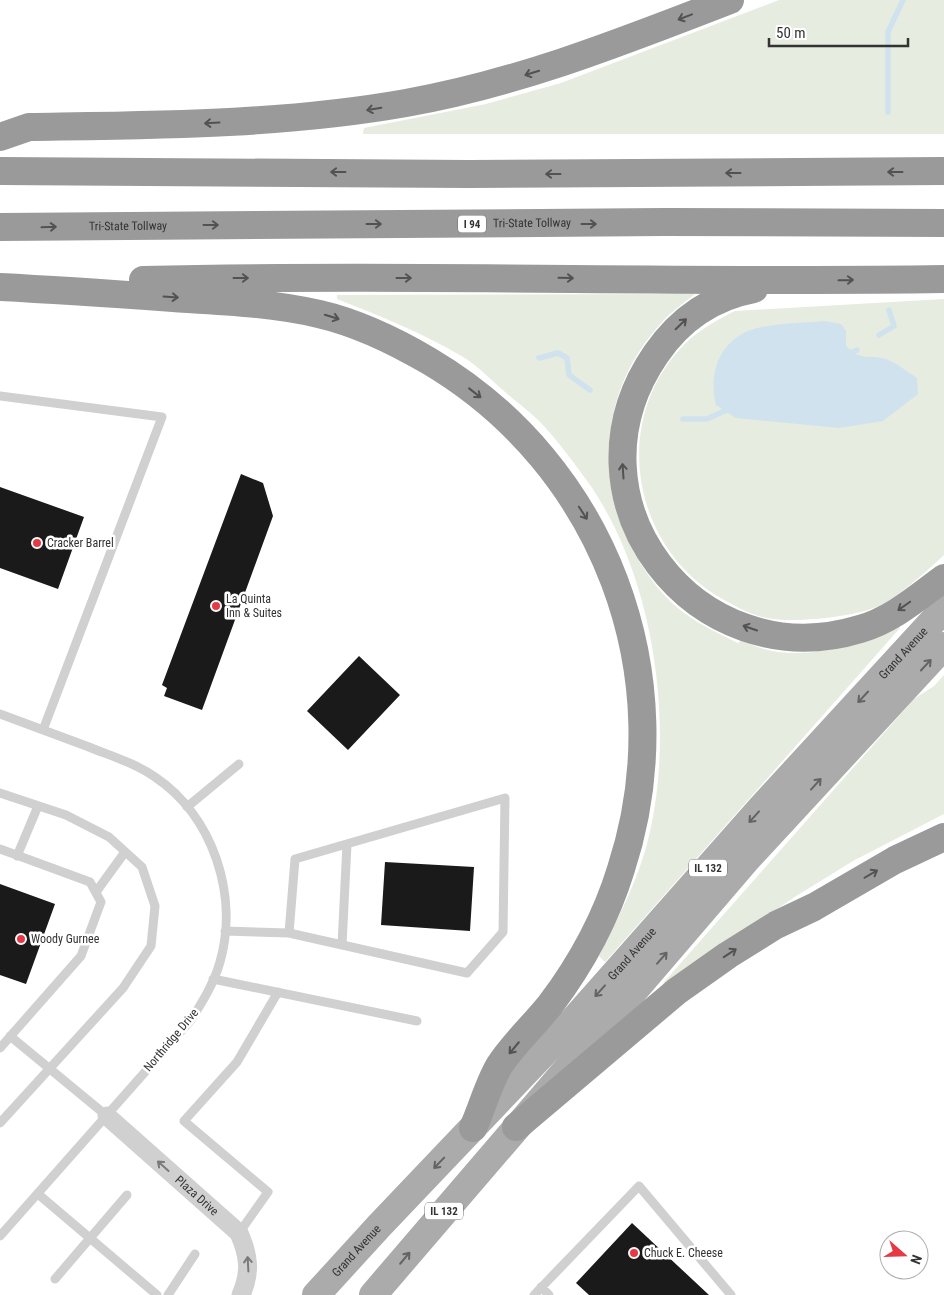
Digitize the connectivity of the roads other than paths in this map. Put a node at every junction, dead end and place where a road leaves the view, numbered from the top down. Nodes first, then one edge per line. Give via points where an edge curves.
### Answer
1 (730, 0) edge
2 (0, 137) edge
3 (0, 171) edge
4 (944, 171) edge
5 (944, 223) edge
6 (0, 227) edge
7 (944, 279) edge
8 (798, 281) junction
9 (0, 283) edge
10 (0, 287) edge
11 (0, 396) edge
12 (944, 578) edge
13 (944, 610) edge
14 (944, 646) edge
15 (0, 714) edge
16 (43, 730) junction
17 (239, 764) dead end
18 (0, 793) edge
19 (38, 806) junction
20 (186, 807) junction
21 (944, 838) edge
22 (347, 844) junction
23 (0, 849) edge
24 (125, 852) junction
25 (17, 856) junction
26 (96, 892) junction
27 (225, 931) junction
28 (289, 933) junction
29 (342, 945) junction
30 (213, 979) junction
31 (278, 992) junction
32 (417, 1021) dead end
33 (10, 1036) junction
34 (0, 1048) edge
35 (49, 1068) junction
36 (107, 1116) junction
37 (0, 1123) edge
38 (516, 1127) junction
39 (473, 1128) junction
40 (38, 1194) junction
41 (127, 1195) dead end
42 (239, 1234) junction
43 (0, 1236) edge
44 (90, 1238) junction
45 (195, 1254) dead end
46 (55, 1279) dead end
47 (540, 1287) junction
48 (157, 1295) edge
49 (168, 1295) edge
50 (241, 1295) edge
51 (316, 1295) edge
52 (373, 1295) edge
53 (534, 1295) edge
54 (549, 1295) edge
55 (731, 1295) edge

1 -> 2 highway via 547,68 408,103 291,119 29,127
4 -> 3 highway via 470,174
6 -> 5 highway, Tri-State Tollway / I 94
8 -> 7 highway
9 -> 8 highway via 241,278
12 -> 8 highway via 892,615 861,629 823,637 774,635 733,622 693,599 664,572 639,534 628,504 622,454 633,401 651,361 675,330 701,309 737,292
10 -> 39 highway via 268,306 319,314 362,328 443,370 498,412 542,457 591,525 624,605 642,695 644,738 632,829 622,868 604,915 579,962 551,1004 499,1066
11 - 16 lane via 162,417
13 -> 39 main road, Grand Avenue / IL 132
38 -> 14 main road, Grand Avenue / IL 132 via 748,858
15 - 16 lane, Northridge Drive
16 - 20 lane, Northridge Drive via 133,764 156,777
17 - 20 lane
18 - 19 lane
19 - 24 lane via 109,837
19 - 25 lane
20 - 27 lane, Northridge Drive via 196,817 213,846 223,878
38 -> 21 highway via 677,991 728,954 776,924 814,907 895,860
22 - 28 lane via 295,859
22 - 29 lane
22 - 29 lane via 504,798 502,932 467,973
23 - 25 lane
24 - 26 lane
24 - 35 lane via 142,867 155,906 151,946 123,988
25 - 26 lane via 90,882
26 - 33 lane via 101,902 81,956
27 - 28 lane
27 - 30 lane, Northridge Drive via 220,962
28 - 29 lane
30 - 31 lane
30 - 36 lane, Northridge Drive via 191,1020
31 - 32 lane
31 - 42 lane via 237,1062 184,1121 268,1192
33 - 34 lane
33 - 35 lane
35 - 36 lane
35 - 37 lane
36 - 40 lane, Northridge Drive
42 -> 36 street, Plaza Drive
52 -> 38 main road, Grand Avenue / IL 132
39 -> 51 main road, Grand Avenue / IL 132
40 - 43 lane, Northridge Drive
40 - 44 lane
41 - 44 lane
50 -> 42 street, Plaza Drive via 249,1268 246,1248
44 - 46 lane
44 - 48 lane
45 - 49 lane
47 - 53 lane
47 - 54 lane
47 - 55 lane via 639,1186

